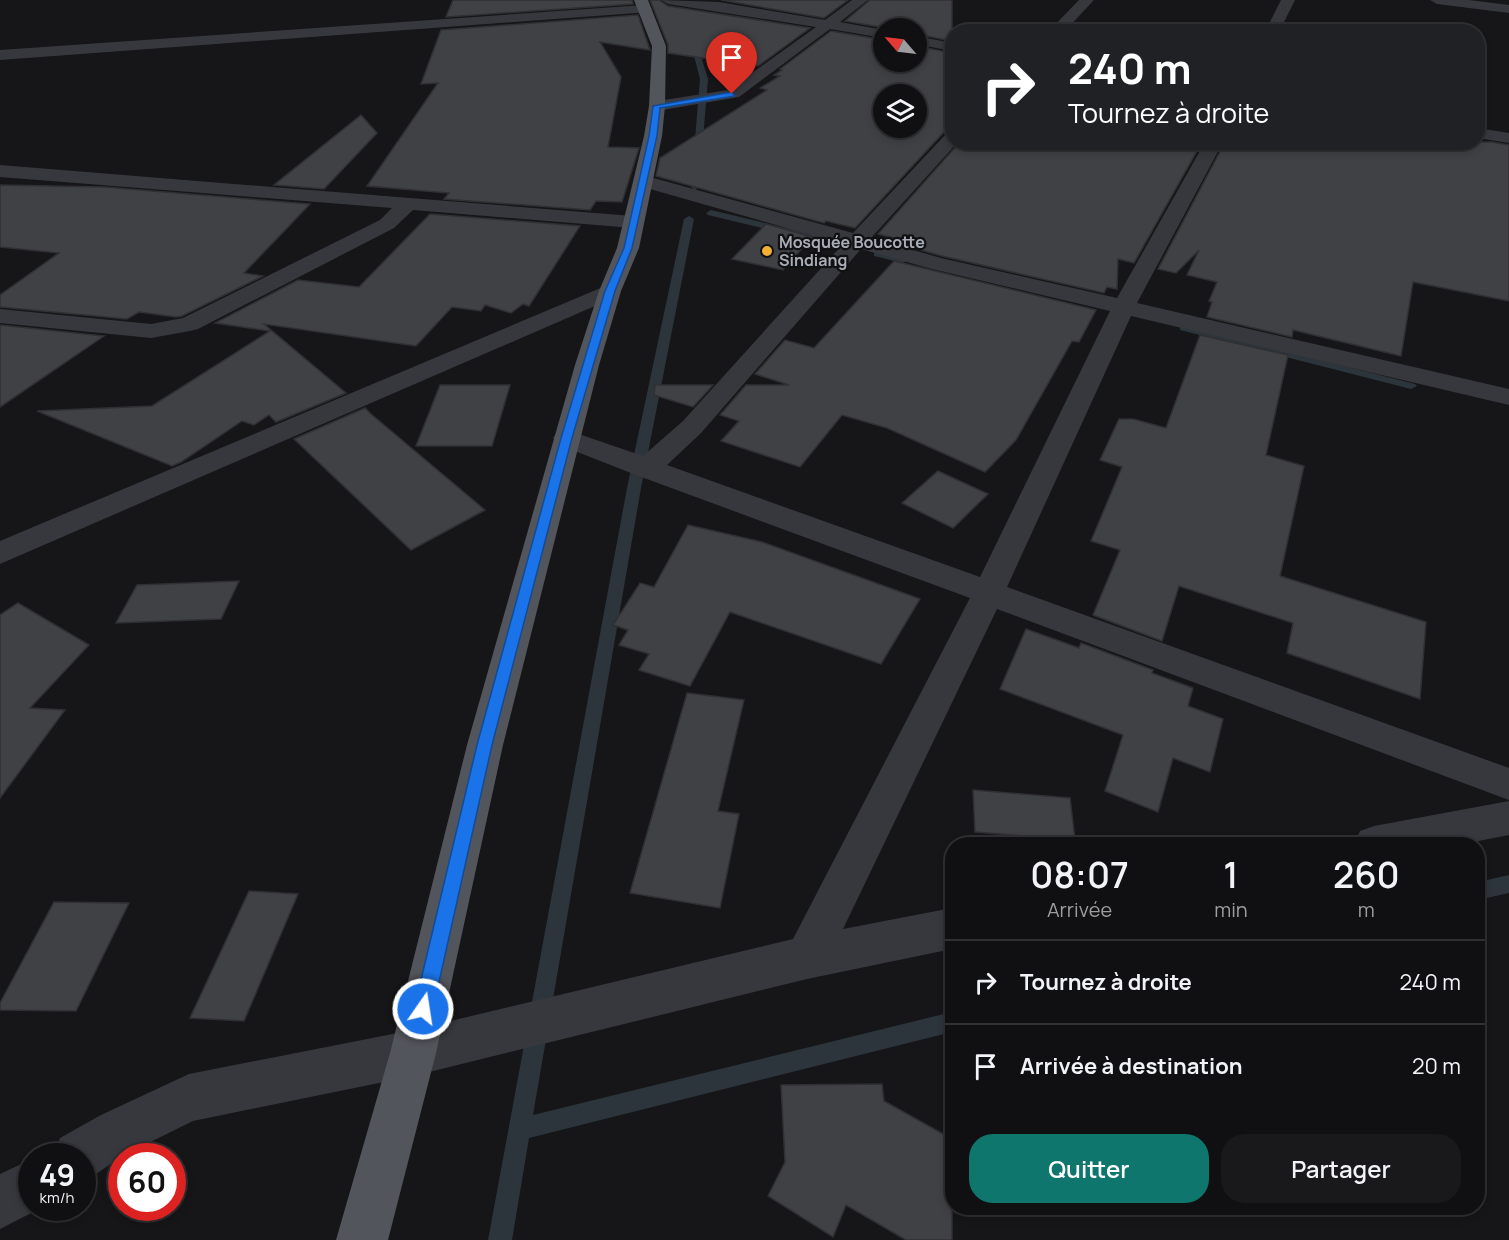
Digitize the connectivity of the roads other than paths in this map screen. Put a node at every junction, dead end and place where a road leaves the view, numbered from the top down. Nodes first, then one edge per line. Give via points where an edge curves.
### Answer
1 (861, 0) edge
2 (1087, 0) edge
3 (1288, 0) edge
4 (1437, 0) edge
5 (651, 3) edge
6 (1509, 9) edge
7 (827, 24) junction
8 (1063, 24) edge
9 (1276, 24) edge
10 (873, 32) edge
11 (927, 42) edge
12 (945, 46) edge
13 (0, 55) edge
14 (657, 106) junction
15 (1485, 134) edge
16 (1509, 138) edge
17 (945, 146) edge
18 (1210, 150) edge
19 (0, 171) edge
20 (643, 181) junction
21 (406, 205) junction
22 (633, 222) junction
23 (856, 242) junction
24 (610, 291) junction
25 (1124, 306) junction
26 (0, 316) edge
27 (1509, 397) edge
28 (567, 438) junction
29 (646, 469) junction
30 (0, 553) edge
31 (989, 592) junction
32 (1509, 784) edge
33 (1509, 818) edge
34 (1410, 837) edge
35 (945, 929) edge
36 (807, 957) junction
37 (413, 1053) junction
38 (96, 1145) edge
39 (18, 1192) edge
40 (0, 1203) edge
41 (362, 1240) edge

1 - 7 street
2 - 8 street
3 - 9 street
4 - 6 street
5 - 7 street via 719,6
5 - 13 street
5 - 14 main road via 659,46
7 - 10 street
7 - 14 street via 732,94
11 - 12 street
14 - 20 main road
15 - 16 street
17 - 23 street
18 - 25 street
19 - 21 street
20 - 22 main road
20 - 23 street
21 - 22 street
21 - 26 street via 387,225 190,324 151,332
22 - 24 main road via 628,248
23 - 25 street
23 - 29 street via 692,427
24 - 28 main road
24 - 30 street
25 - 27 street
25 - 31 street
28 - 29 street
28 - 37 main road via 485,745
29 - 31 street
31 - 32 street
31 - 36 street
33 - 34 street
35 - 36 street
36 - 37 street
37 - 38 street via 189,1098
37 - 41 main road
39 - 40 street

